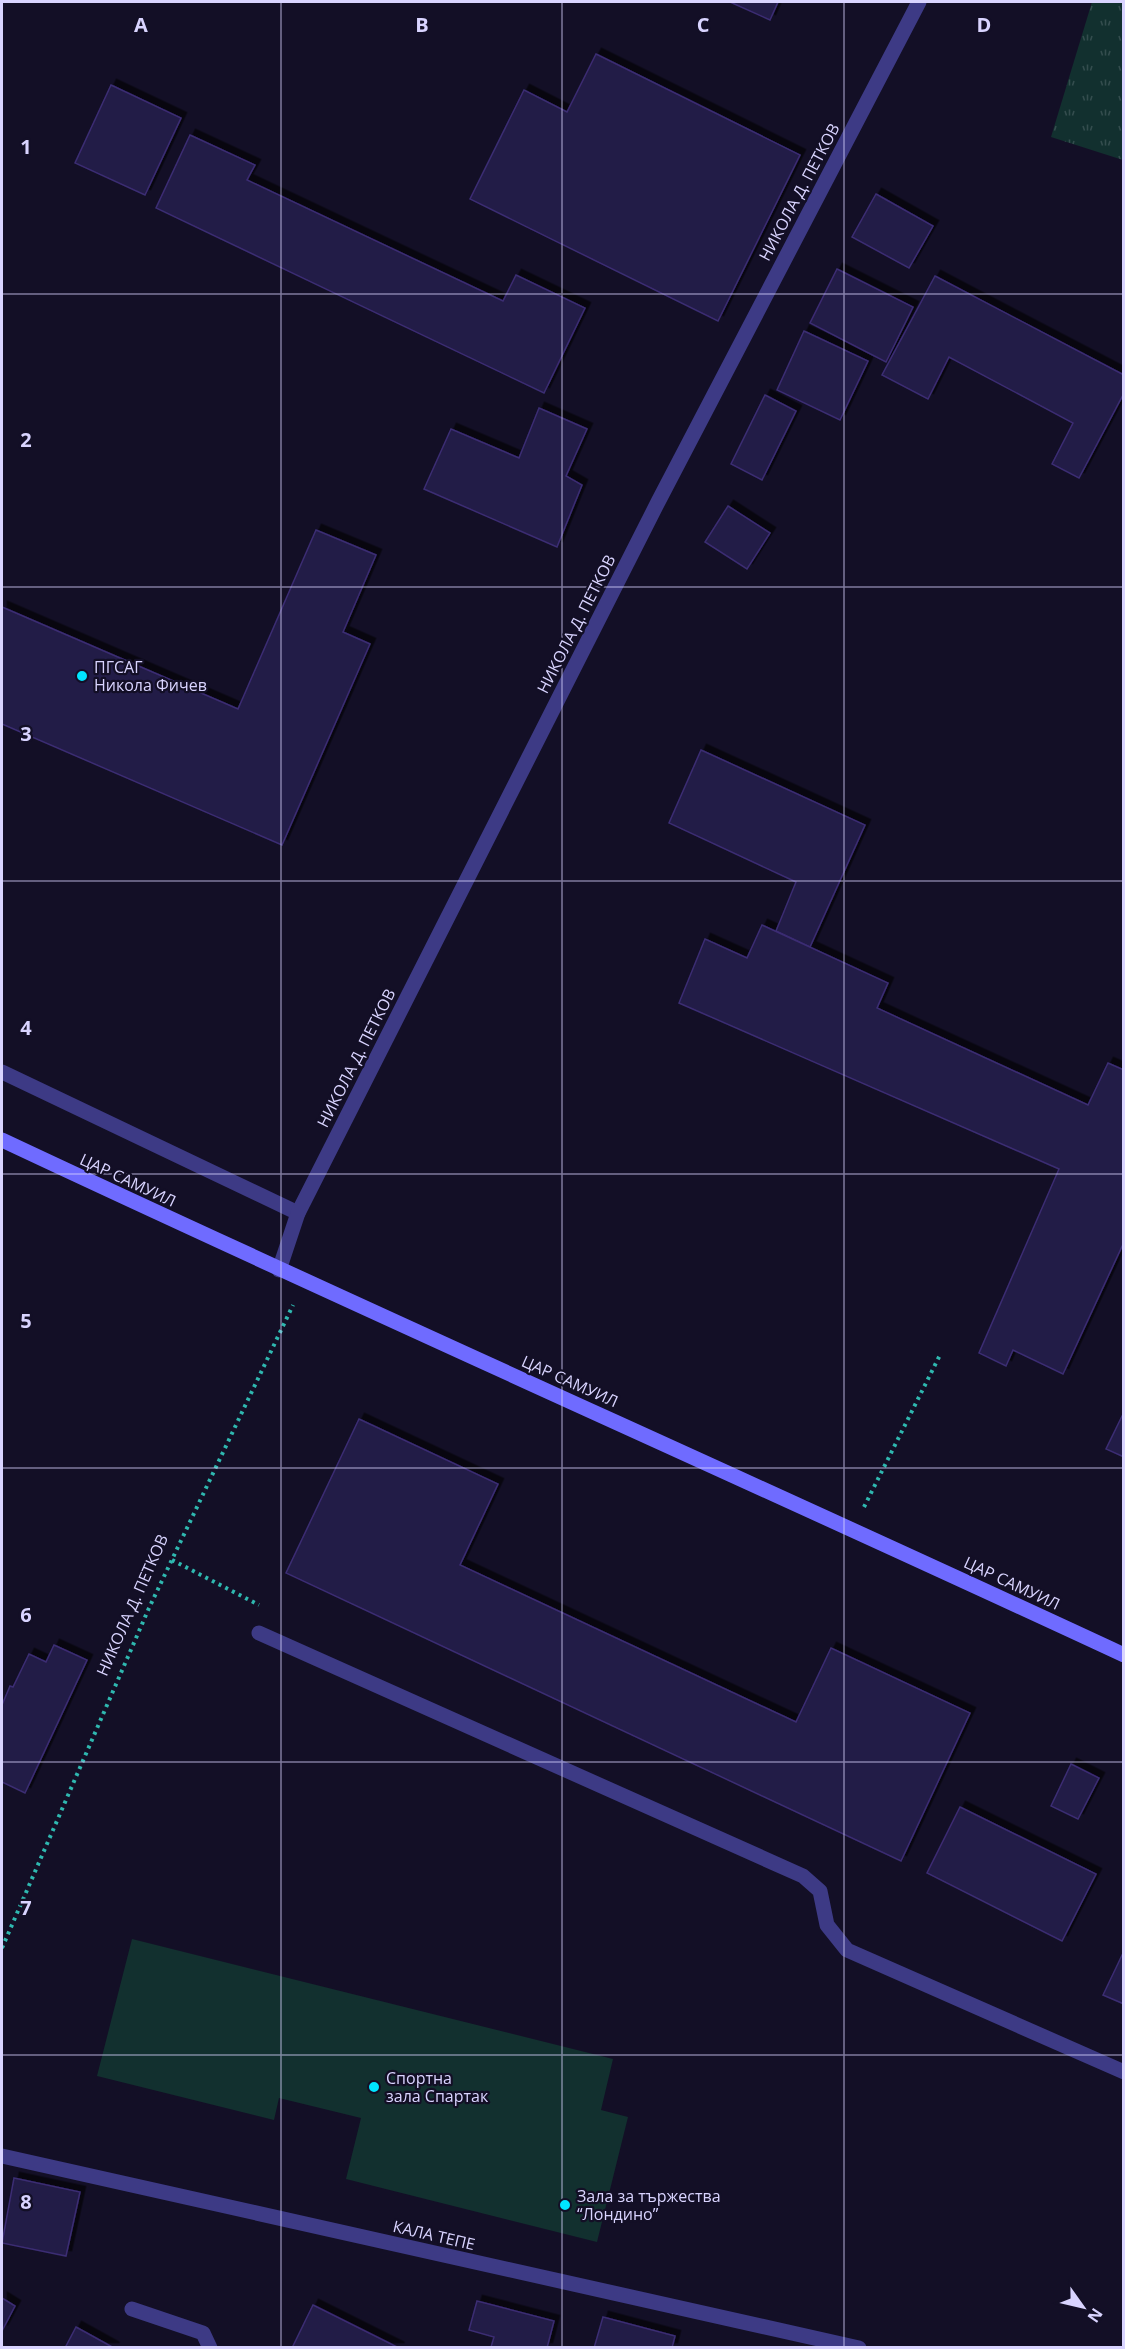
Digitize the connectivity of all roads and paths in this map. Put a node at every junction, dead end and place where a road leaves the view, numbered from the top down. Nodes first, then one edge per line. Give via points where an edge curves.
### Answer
1 (919, 2) edge
2 (2, 1072) edge
3 (2, 1140) edge
4 (298, 1213) junction
5 (279, 1270) junction
6 (304, 1280) junction
7 (941, 1353) dead end
8 (853, 1529) junction
9 (172, 1560) junction
10 (259, 1634) joint
11 (1124, 1655) edge
12 (2, 1948) edge
13 (1124, 2072) edge
14 (2, 2156) edge
15 (132, 2309) dead end
16 (210, 2348) edge
17 (859, 2348) edge

1 - 4 street, НИКОЛА Д. ПЕТКОВ via 658,502
2 - 4 street
3 - 5 street, ЦАР САМУИЛ
4 - 5 street, НИКОЛА Д. ПЕТКОВ
5 - 6 street, ЦАР САМУИЛ
6 - 8 street, ЦАР САМУИЛ
6 - 9 path, НИКОЛА Д. ПЕТКОВ
7 - 8 path
8 - 11 street, ЦАР САМУИЛ
9 - 10 path via 270,1611
9 - 12 path, НИКОЛА Д. ПЕТКОВ
10 - 13 street via 804,1876 820,1891 827,1925 847,1950
14 - 17 street, КАЛА ТЕПЕ
15 - 16 street via 204,2334

